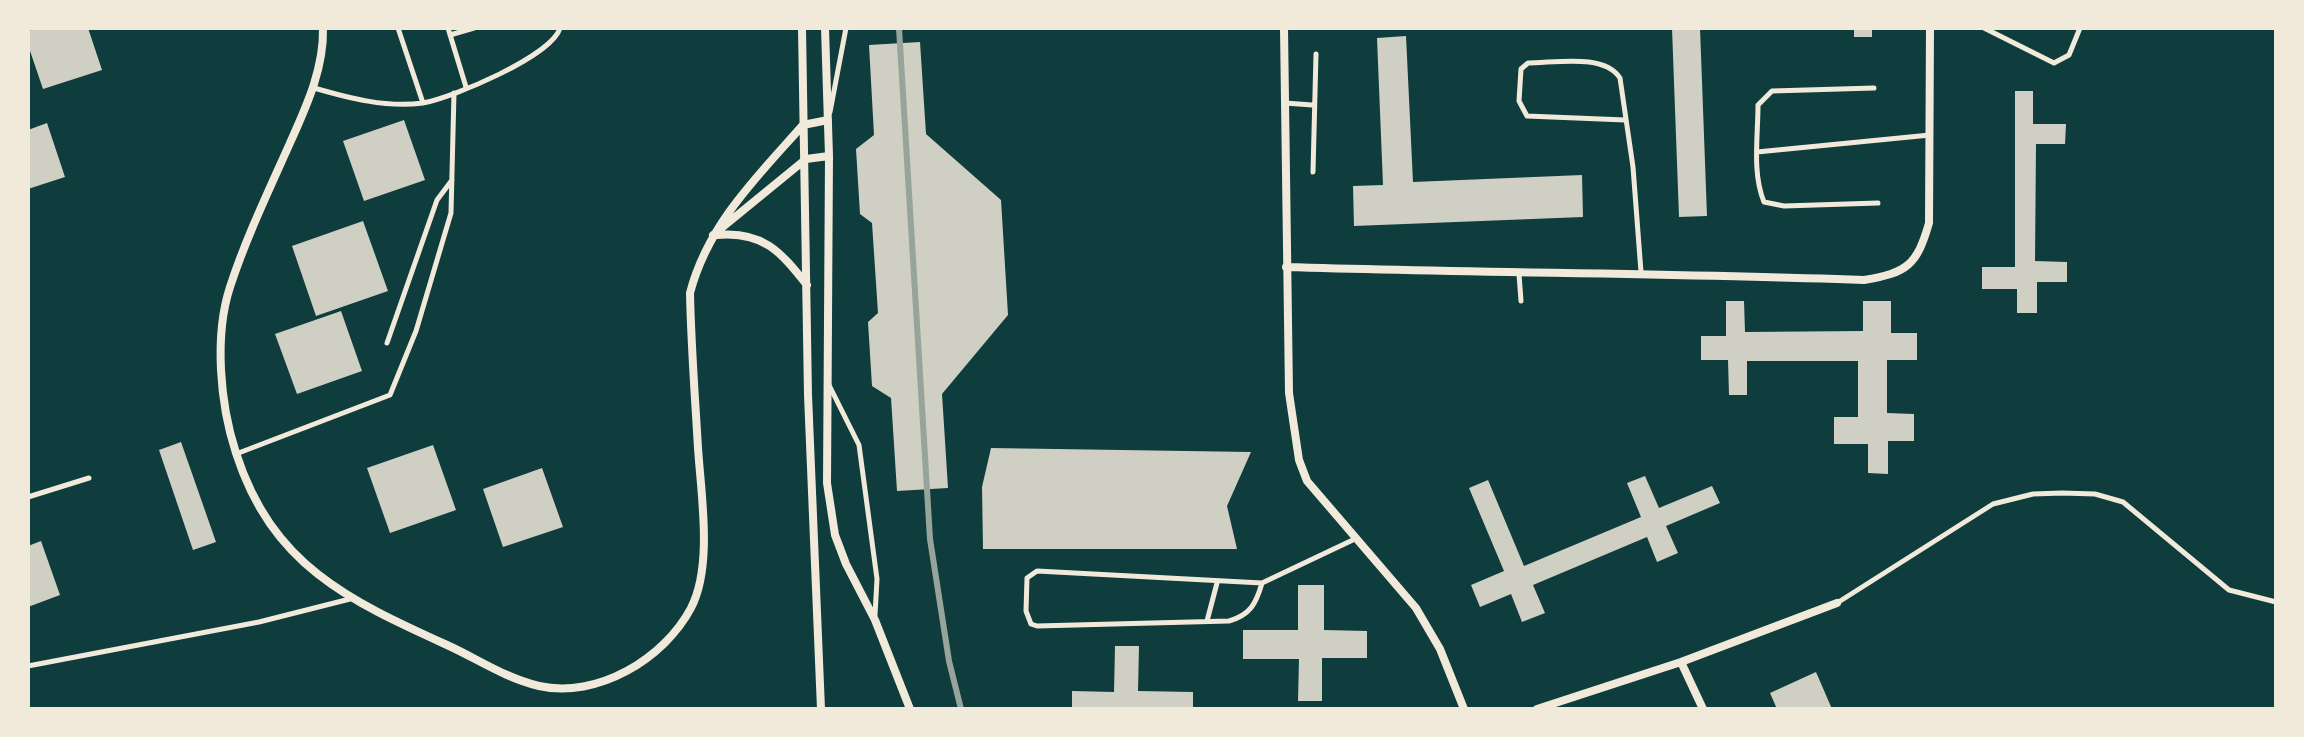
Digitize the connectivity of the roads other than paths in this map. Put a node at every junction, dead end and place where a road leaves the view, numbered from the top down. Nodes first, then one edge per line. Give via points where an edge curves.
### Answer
1 (323, 28) edge
2 (398, 28) edge
3 (448, 28) edge
4 (474, 28) edge
5 (560, 28) edge
6 (802, 28) edge
7 (825, 28) edge
8 (846, 28) edge
9 (1284, 28) edge
10 (1930, 28) edge
11 (1984, 28) edge
12 (2080, 28) edge
13 (450, 35) junction
14 (1316, 54) dead end
15 (466, 87) junction
16 (314, 88) junction
17 (1874, 88) dead end
18 (454, 93) junction
19 (423, 103) junction
20 (1284, 103) junction
21 (1312, 105) junction
22 (828, 120) junction
23 (1625, 120) junction
24 (803, 125) junction
25 (1931, 135) junction
26 (1757, 152) junction
27 (829, 156) junction
28 (806, 159) junction
29 (1313, 172) dead end
30 (453, 179) junction
31 (1878, 203) dead end
32 (713, 236) junction
33 (1286, 267) junction
34 (1641, 272) junction
35 (1519, 274) junction
36 (808, 285) junction
37 (1521, 301) dead end
38 (387, 343) dead end
39 (826, 378) junction
40 (236, 454) junction
41 (89, 478) dead end
42 (28, 497) edge
43 (1358, 537) junction
44 (1218, 583) junction
45 (1262, 583) junction
46 (350, 599) junction
47 (2276, 602) edge
48 (1837, 603) joint
49 (875, 620) junction
50 (1207, 621) junction
51 (1681, 662) junction
52 (28, 666) edge
53 (821, 709) edge
54 (910, 709) edge
55 (1464, 709) edge
56 (1537, 709) edge
57 (1703, 709) edge

1 - 16 street
2 - 19 lane
3 - 13 lane
4 - 13 lane
5 - 15 lane via 557,38 542,50
6 - 24 street
7 - 22 street
8 - 22 lane
9 - 20 street
10 - 25 street
11 - 12 lane via 2054,63 2069,55
13 - 15 lane
14 - 21 lane
15 - 18 lane
16 - 19 lane via 360,102
16 - 40 street via 229,289 221,354
17 - 26 lane via 1772,91 1758,105
18 - 19 lane
18 - 30 lane
20 - 21 lane
20 - 33 street
21 - 29 lane
22 - 24 street
22 - 27 street
23 - 23 lane via 1527,116 1519,101 1521,69 1528,63 1602,63 1614,68
23 - 34 lane
24 - 28 street
24 - 32 street via 722,218
25 - 26 lane
25 - 34 street via 1929,223 1922,249 1907,269 1864,280
26 - 31 lane via 1764,202
27 - 28 street
27 - 39 street
28 - 32 street
28 - 36 street
30 - 38 lane via 437,200
30 - 40 lane via 451,213 438,261 390,395
32 - 36 street via 748,234 761,239
32 - 46 street via 690,293 703,533 698,587 690,610 654,652 626,673 595,683 542,687 497,671
33 - 35 street
33 - 43 street via 1289,393 1299,460 1307,481
34 - 35 street
35 - 37 lane
36 - 53 street
39 - 49 lane via 859,445 877,579
39 - 49 street via 827,483 835,535
40 - 46 street via 260,508 280,537 317,577
41 - 42 lane
43 - 45 lane
43 - 55 street via 1416,608 1440,649
44 - 45 lane
44 - 50 lane
44 - 50 lane via 1037,571 1027,578 1027,617 1037,626
45 - 50 lane via 1243,617
46 - 52 lane
47 - 48 lane via 2229,590 2123,502 2062,493 1993,504
48 - 51 street
49 - 54 street
51 - 56 street
51 - 57 street

